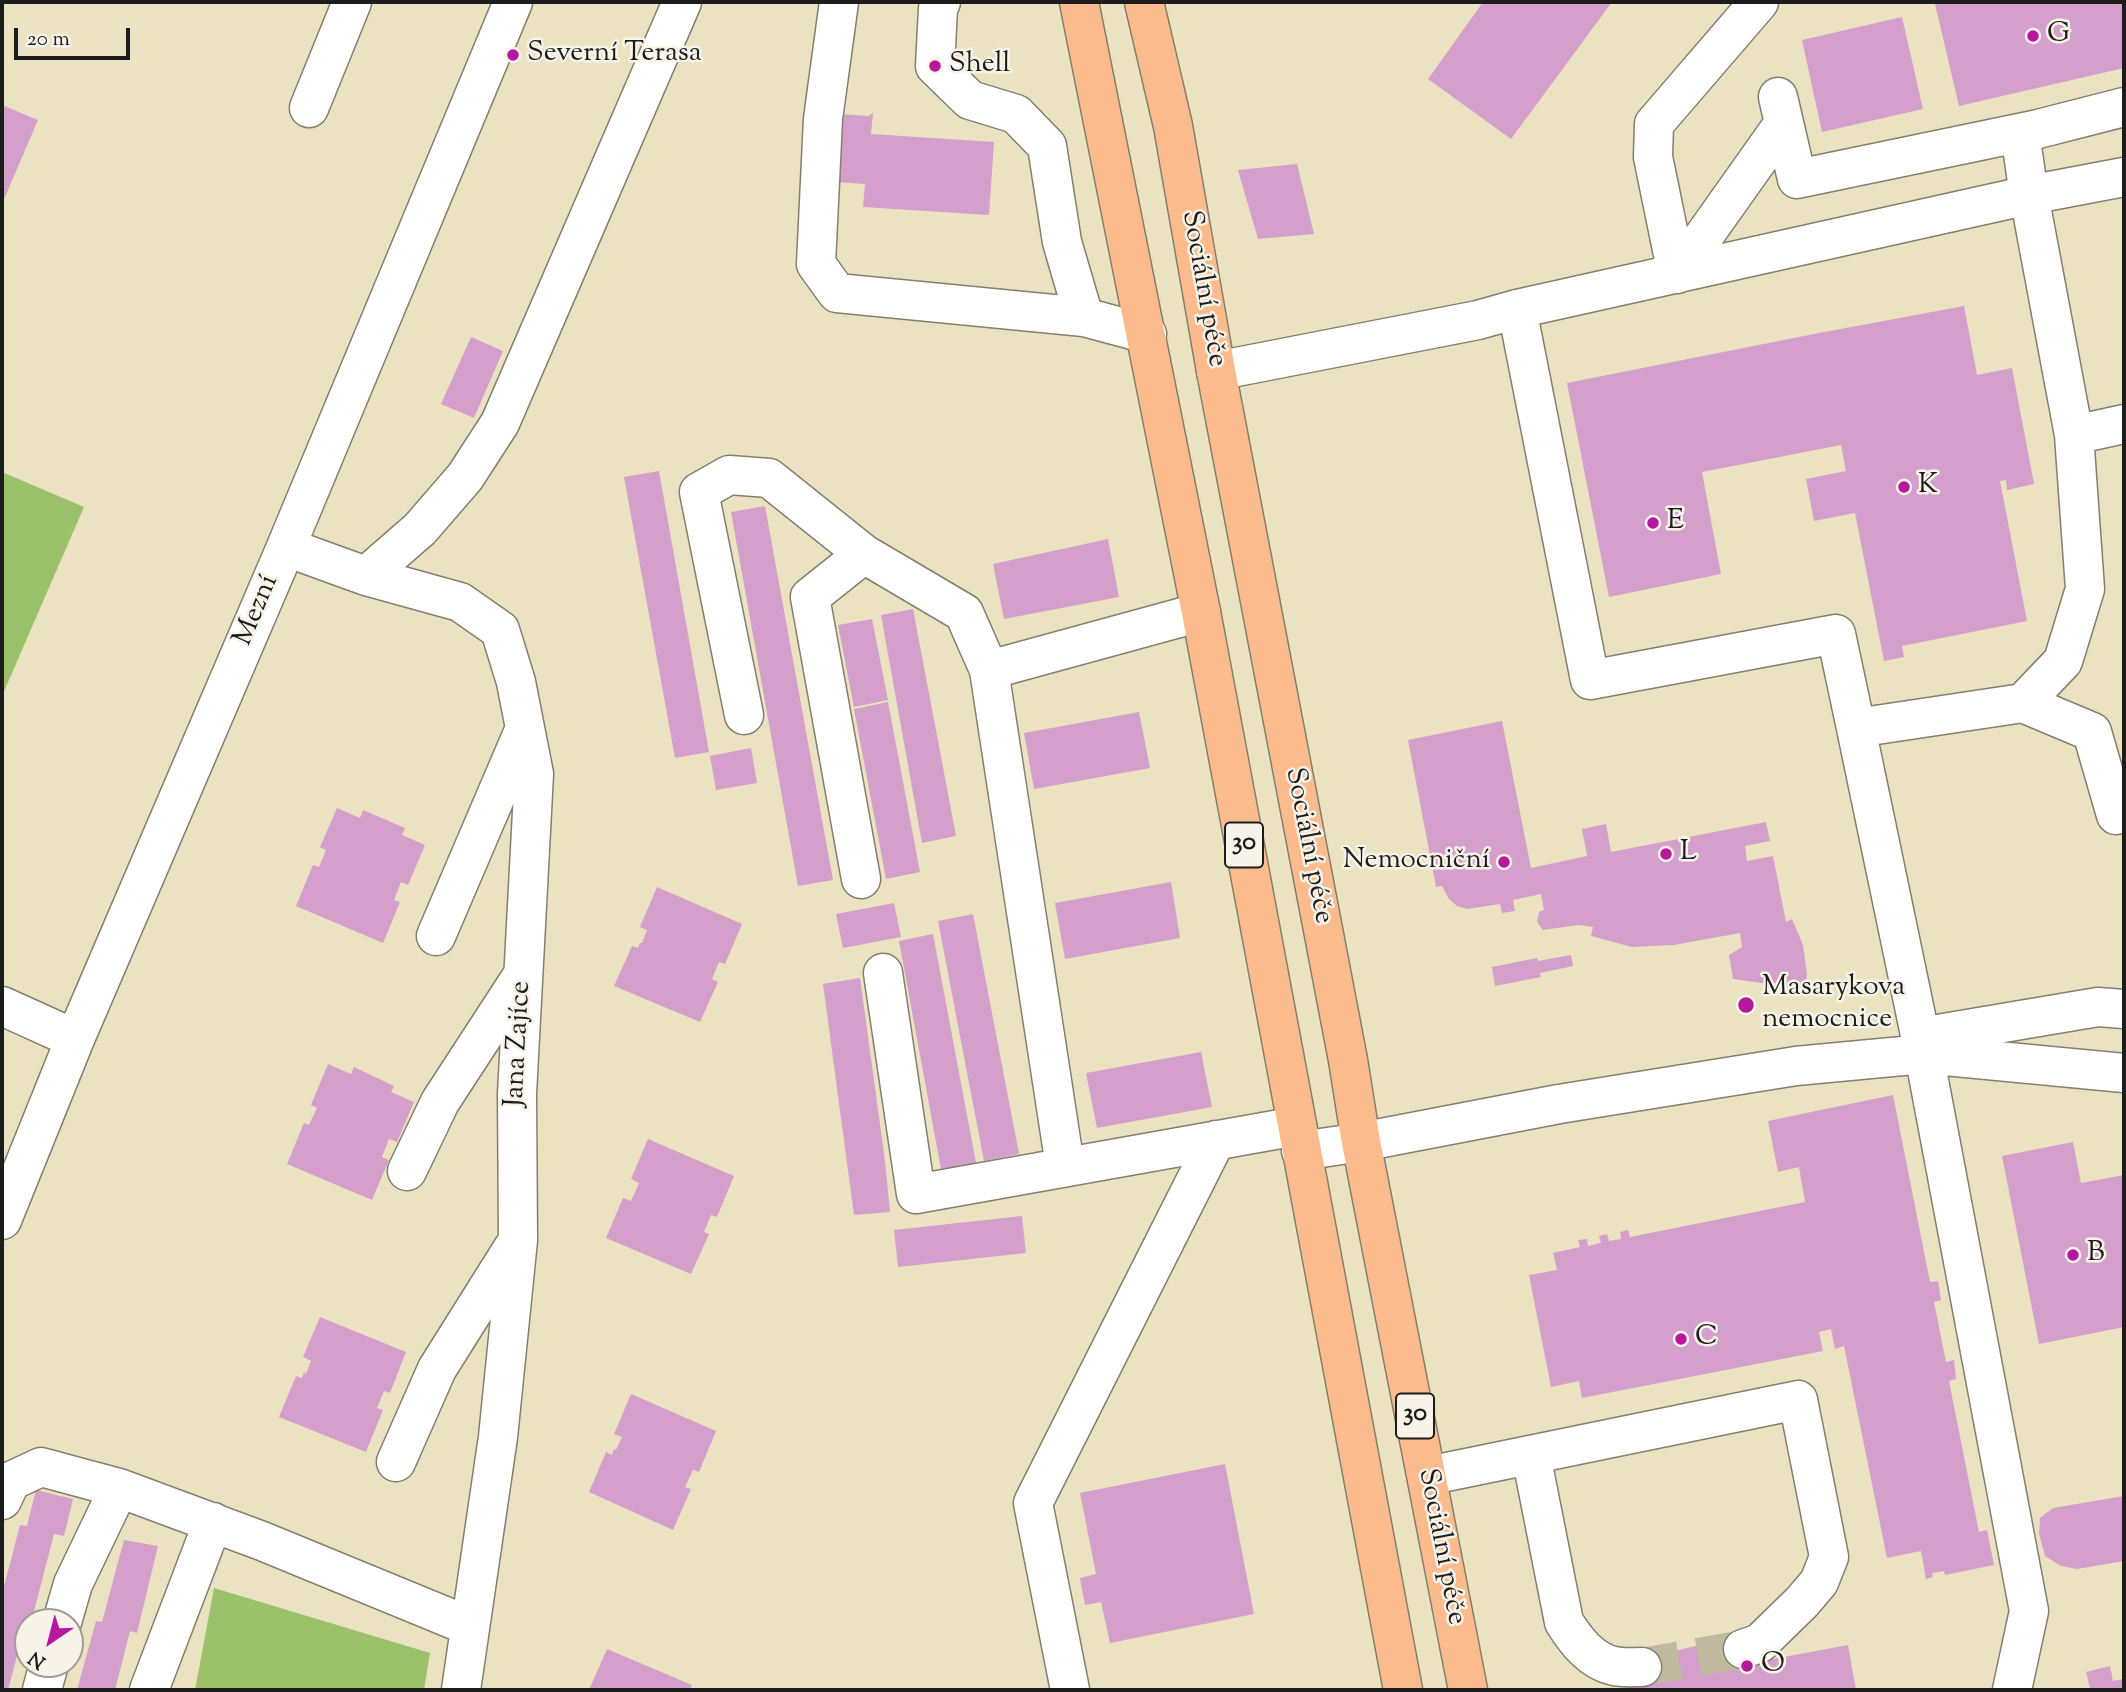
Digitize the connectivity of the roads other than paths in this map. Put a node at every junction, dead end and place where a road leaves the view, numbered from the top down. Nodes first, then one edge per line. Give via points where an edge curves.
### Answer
1 (352, 2) edge
2 (513, 2) edge
3 (682, 2) edge
4 (839, 2) edge
5 (941, 2) edge
6 (1079, 2) edge
7 (1144, 2) edge
8 (1759, 2) edge
9 (309, 107) dead end
10 (2124, 107) edge
11 (2020, 133) junction
12 (2124, 177) edge
13 (2029, 195) junction
14 (1677, 274) junction
15 (1517, 309) junction
16 (1084, 317) junction
17 (1147, 334) junction
18 (1216, 370) junction
19 (2124, 424) edge
20 (2074, 435) junction
21 (285, 547) junction
22 (864, 554) junction
23 (366, 576) junction
24 (1201, 612) junction
25 (989, 670) junction
26 (2023, 703) junction
27 (744, 715) dead end
28 (525, 728) junction
29 (1856, 728) junction
30 (2116, 815) dead end
31 (860, 878) dead end
32 (436, 936) dead end
33 (883, 973) dead end
34 (523, 974) junction
35 (2, 1006) edge
36 (2111, 1008) edge
37 (75, 1039) junction
38 (1922, 1045) junction
39 (2124, 1073) edge
40 (1299, 1138) junction
41 (1216, 1140) junction
42 (1361, 1142) junction
43 (1065, 1166) junction
44 (407, 1171) dead end
45 (2, 1220) edge
46 (518, 1240) junction
47 (1531, 1455) junction
48 (396, 1462) dead end
49 (1427, 1476) junction
50 (119, 1488) junction
51 (2, 1500) edge
52 (213, 1522) junction
53 (66, 1608) edge
54 (469, 1626) junction
55 (1743, 1649) tunnel mouth
56 (1642, 1667) tunnel mouth
57 (149, 1690) edge
58 (461, 1690) edge
59 (1070, 1690) edge
60 (1403, 1690) edge
61 (1468, 1690) edge
62 (2012, 1690) edge

1 - 9 street
2 - 21 street, Mezní
3 - 23 street via 500,423 465,477 420,529
4 - 16 street via 823,120 816,264 837,293
5 - 16 street via 935,66 970,100 1016,114 1047,146 1062,242
6 - 17 main road, 30
7 - 18 main road, Sociální péče / 30 via 1173,126
8 - 14 street via 1654,124 1653,157
10 - 11 street
11 - 13 street
11 - 14 street via 1797,179 1781,110
12 - 13 street
13 - 14 street
13 - 20 street
14 - 15 street
15 - 18 street
15 - 29 street via 1590,680 1836,634
16 - 17 street
17 - 24 main road, 30
18 - 42 main road, Sociální péče / 30
19 - 20 street
20 - 26 street via 2085,589 2063,661
21 - 23 street, Jana Zajíce
21 - 37 street, Mezní
22 - 25 street via 964,613
22 - 27 street via 769,478 730,475 699,492
22 - 31 street via 810,597
23 - 28 street, Jana Zajíce via 460,602 500,630
24 - 25 street
24 - 40 main road, 30
25 - 43 street
26 - 29 street
26 - 30 street via 2092,732
28 - 32 street
28 - 34 street, Jana Zajíce via 534,774
29 - 38 street
33 - 43 street via 916,1194
34 - 44 street via 440,1102
34 - 46 street, Jana Zajíce via 517,1094
35 - 37 street
36 - 38 street
37 - 45 street, Mezní
38 - 39 street
38 - 42 street via 1559,1104
38 - 62 street via 2029,1611
40 - 41 street
40 - 42 street
40 - 60 main road, 30
41 - 43 street
41 - 59 street via 1033,1503
42 - 49 main road, Sociální péče / 30
46 - 48 street via 437,1368
46 - 54 street, Jana Zajíce via 498,1437
47 - 49 street
47 - 55 street via 1798,1400 1829,1557 1819,1581 1801,1602 1760,1643
47 - 56 street via 1564,1622 1579,1644 1601,1661
49 - 61 main road, Sociální péče / 30
50 - 51 street via 41,1467 10,1481
50 - 52 street
50 - 53 street
52 - 54 street
52 - 57 street
54 - 58 street, Jana Zajíce

